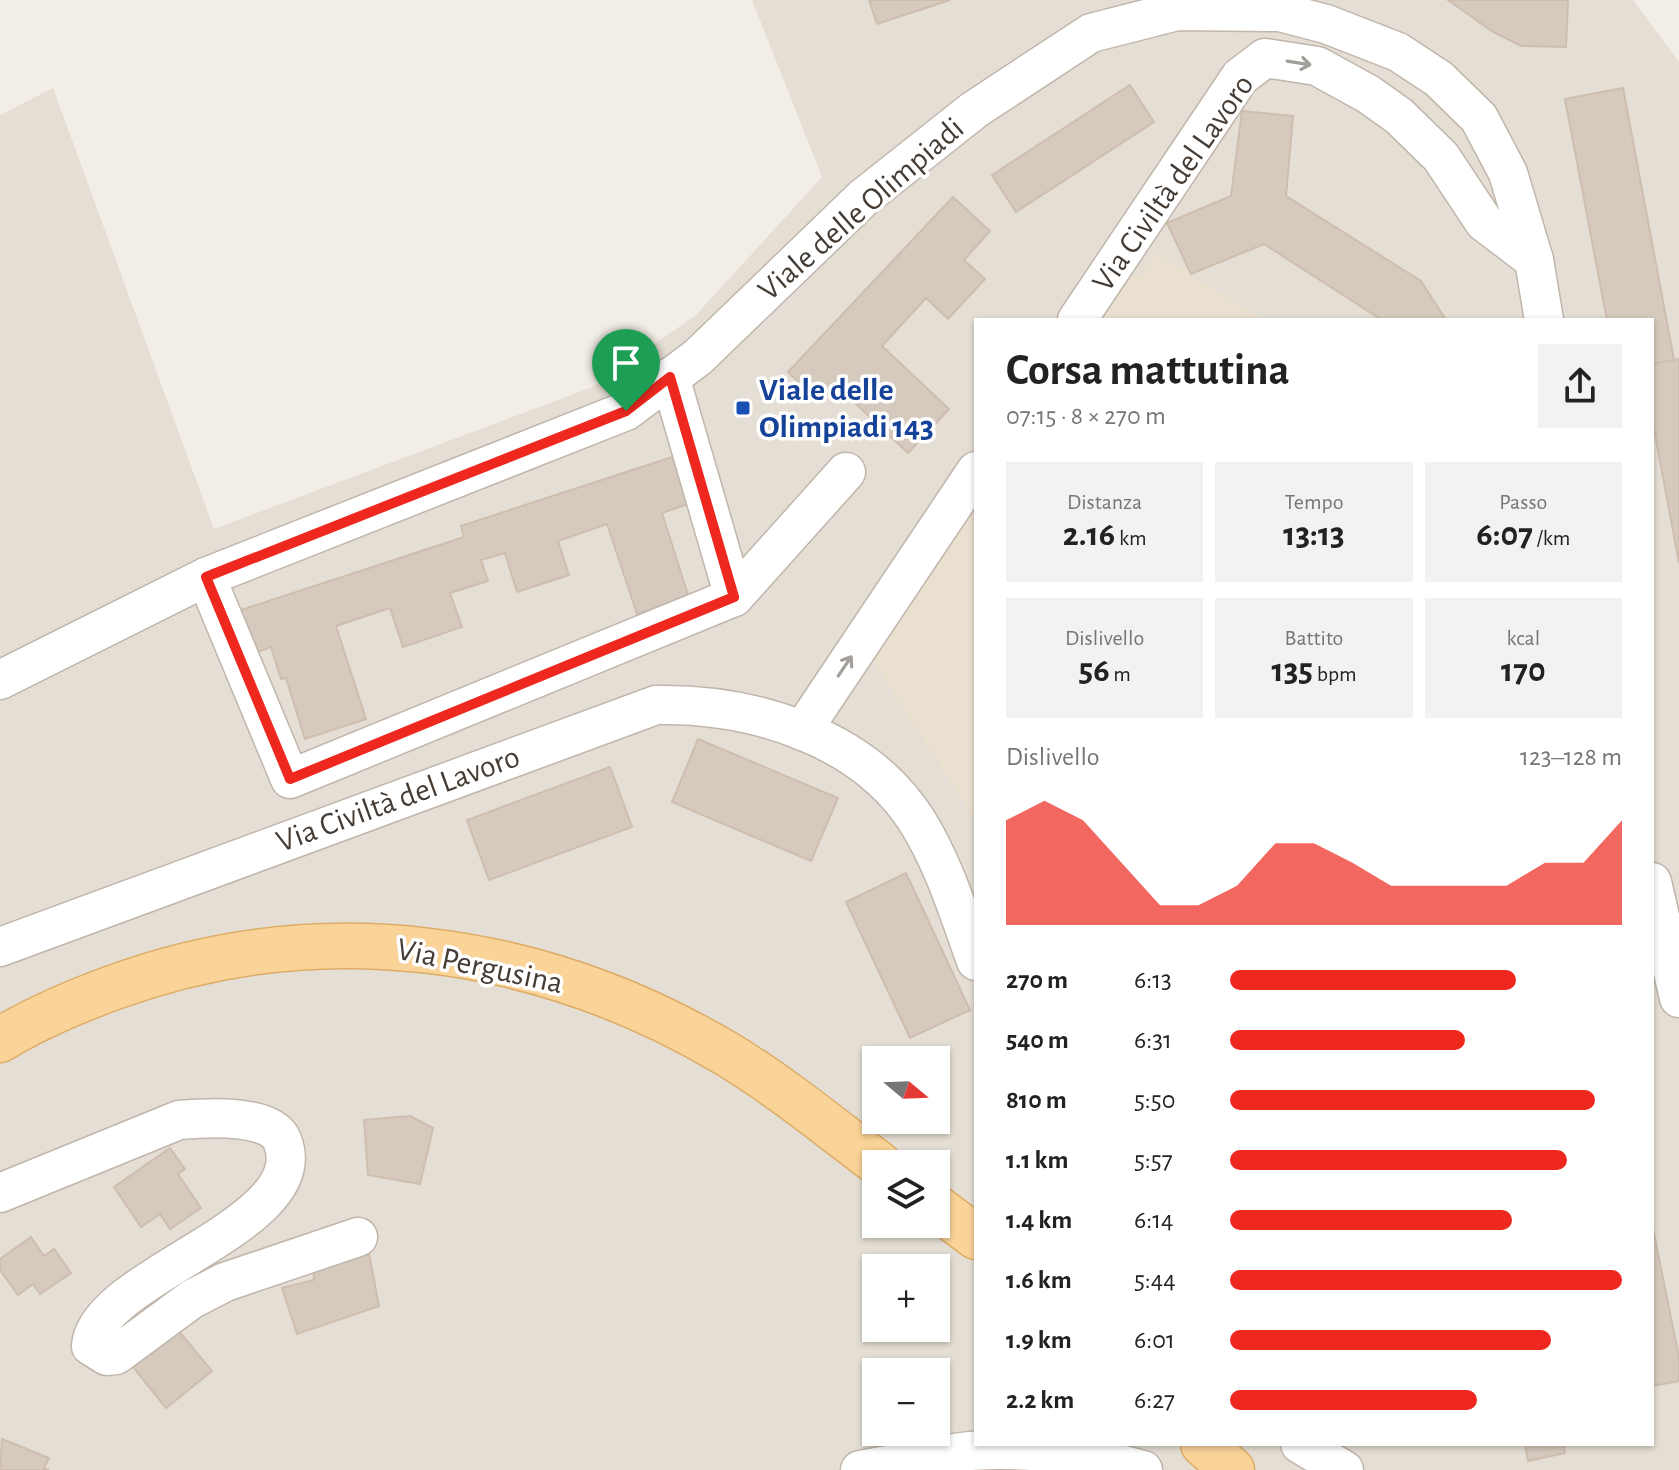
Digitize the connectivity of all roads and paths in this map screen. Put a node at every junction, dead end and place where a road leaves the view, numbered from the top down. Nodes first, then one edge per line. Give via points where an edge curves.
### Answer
1 (1325, 12) edge
2 (1534, 260) junction
3 (1078, 318) edge
4 (1544, 318) edge
5 (670, 377) junction
6 (846, 472) dead end
7 (974, 474) edge
8 (206, 577) junction
9 (734, 597) junction
10 (0, 680) edge
11 (802, 731) junction
12 (1654, 891) edge
13 (0, 947) edge
14 (974, 956) edge
15 (1679, 998) edge
16 (0, 1040) edge
17 (828, 1125) junction
18 (868, 1150) edge
19 (862, 1151) edge
20 (0, 1193) edge
21 (950, 1201) edge
22 (950, 1218) edge
23 (974, 1218) edge
24 (974, 1236) edge
25 (358, 1237) dead end
26 (1204, 1446) edge
27 (1205, 1446) edge
28 (1013, 1461) edge
29 (860, 1470) edge
30 (1143, 1470) edge
31 (1222, 1470) edge
32 (1232, 1470) edge

1 - 2 street, Viale delle Olimpiadi via 1439,79 1479,118 1508,173
1 - 5 street, Viale delle Olimpiadi via 1177,11 1091,33 927,145
3 -> 2 street, Via Civiltà del Lavoro via 1240,77 1265,58 1317,66 1399,116 1441,157 1484,222
2 - 4 street, Viale delle Olimpiadi
5 - 8 street, Viale delle Olimpiadi via 626,411
5 - 9 street
6 - 9 street
11 -> 7 street
8 - 9 street via 290,779
8 - 10 street, Viale delle Olimpiadi
11 - 13 street, Via Civiltà del Lavoro via 747,711 656,705
11 - 14 street, Via Civiltà del Lavoro via 859,760 897,794 940,865
12 - 15 street
16 - 17 main road, Via Pergusina via 80,1000 168,968 231,953 345,943 432,950 583,988 652,1017 726,1054
17 - 18 street
17 - 19 main road, Via Pergusina
20 - 25 street via 179,1120 244,1120 280,1135 287,1162 264,1203 112,1313 91,1337 91,1346 107,1356 225,1282
21 - 23 street
22 - 24 main road
26 - 31 main road
27 - 32 main road
28 - 29 street via 972,1451
28 - 30 street via 1113,1461

